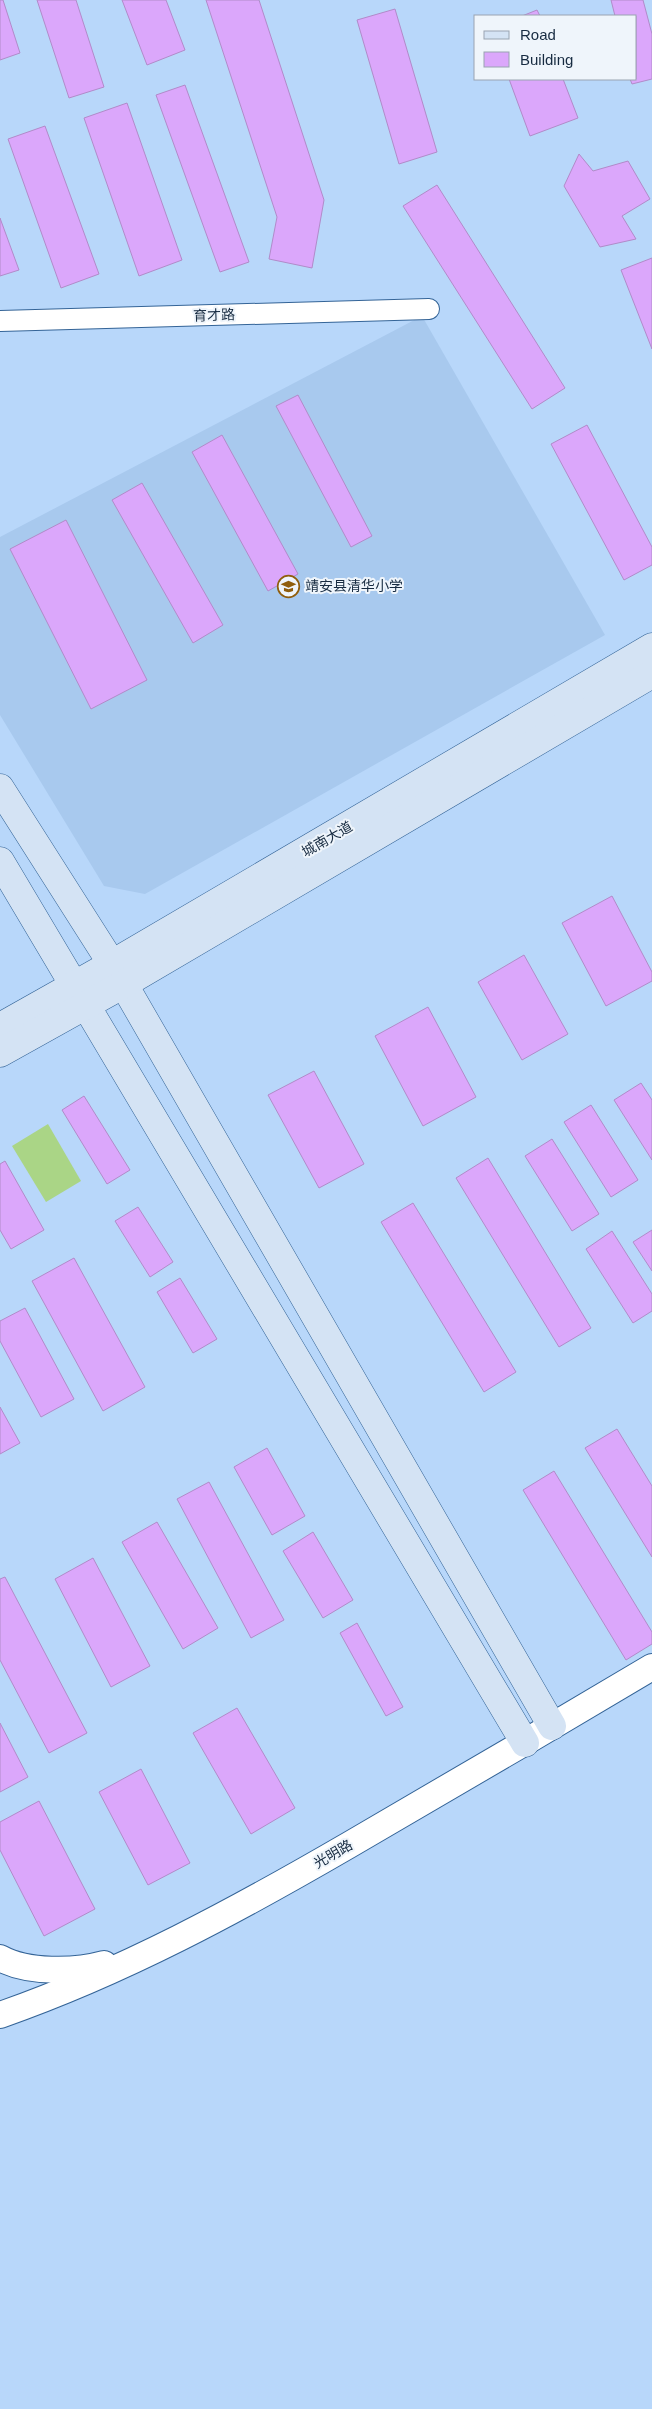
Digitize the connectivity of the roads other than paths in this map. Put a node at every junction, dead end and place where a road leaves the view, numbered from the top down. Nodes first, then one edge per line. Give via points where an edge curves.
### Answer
1 (429, 309) dead end
2 (0, 321) edge
3 (652, 648) edge
4 (652, 674) edge
5 (0, 788) edge
6 (0, 861) edge
7 (118, 974) junction
8 (80, 995) junction
9 (0, 1027) edge
10 (0, 1053) edge
11 (652, 1667) edge
12 (552, 1726) junction
13 (525, 1743) junction
14 (177, 1940) junction
15 (0, 1958) edge
16 (0, 2015) edge

1 - 2 street, 育才路
3 - 7 main road, 城南大道
4 - 7 main road, 城南大道
5 - 7 main road
6 - 8 main road
7 - 8 main road, 城南大道
7 - 12 main road
8 - 9 main road, 城南大道
8 - 10 main road, 城南大道
8 - 13 main road
11 - 12 street, 光明路
12 - 13 street, 光明路
13 - 14 street, 光明路 via 282,1884
14 - 15 street via 92,1967 52,1970 9,1963
14 - 16 street, 光明路 via 50,1998

